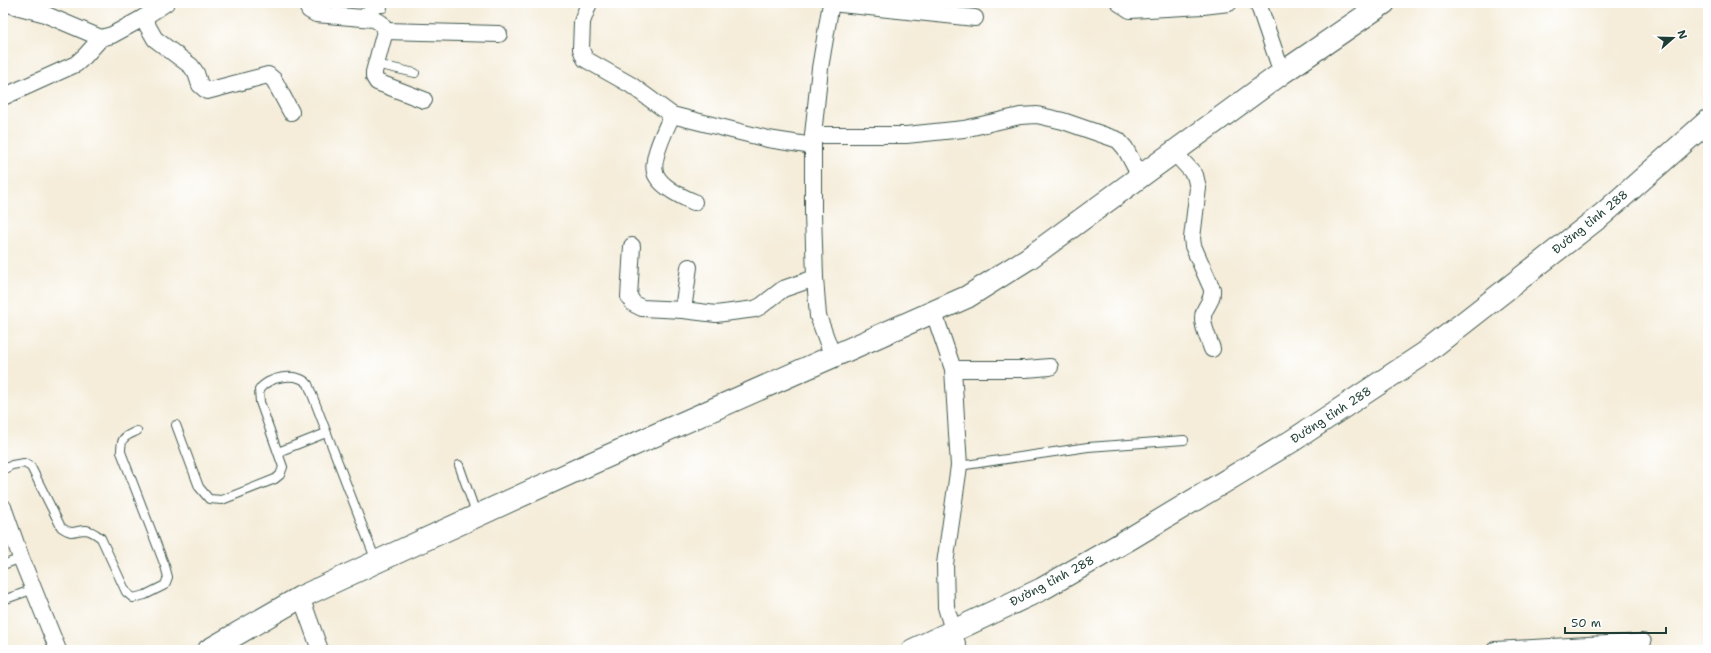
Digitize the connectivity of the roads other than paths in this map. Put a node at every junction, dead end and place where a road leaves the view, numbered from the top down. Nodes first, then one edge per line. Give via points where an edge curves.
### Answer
1 (5, 3) edge
2 (166, 3) edge
3 (306, 3) edge
4 (589, 3) edge
5 (831, 3) edge
6 (1119, 3) edge
7 (1229, 3) edge
8 (1258, 3) edge
9 (1383, 3) edge
10 (1187, 5) edge
11 (43, 8) edge
12 (383, 8) dead end
13 (337, 10) edge
14 (143, 18) junction
15 (363, 18) junction
16 (975, 18) dead end
17 (385, 30) junction
18 (499, 34) dead end
19 (102, 38) junction
20 (376, 64) junction
21 (415, 73) dead end
22 (1282, 73) junction
23 (3, 97) edge
24 (424, 100) dead end
25 (291, 112) dead end
26 (672, 115) junction
27 (1708, 120) edge
28 (813, 141) junction
29 (1174, 152) junction
30 (1140, 176) junction
31 (694, 202) dead end
32 (632, 246) dead end
33 (689, 267) dead end
34 (815, 278) junction
35 (684, 310) junction
36 (934, 313) junction
37 (1212, 349) dead end
38 (833, 357) junction
39 (1050, 367) dead end
40 (953, 369) junction
41 (176, 425) dead end
42 (137, 431) dead end
43 (326, 433) junction
44 (1184, 440) dead end
45 (278, 452) junction
46 (459, 465) dead end
47 (960, 466) junction
48 (3, 470) edge
49 (3, 507) edge
50 (477, 516) junction
51 (21, 558) junction
52 (376, 562) junction
53 (3, 565) edge
54 (34, 589) junction
55 (301, 597) junction
56 (3, 600) edge
57 (956, 641) edge
58 (1643, 642) dead end
59 (58, 650) edge
60 (209, 650) edge
61 (320, 650) edge
62 (913, 650) edge
63 (1495, 650) edge

1 - 11 street
2 - 14 street
3 - 13 street via 312,14
4 - 26 street via 582,22 581,49 585,58 594,66 631,85
5 - 16 street
5 - 28 street via 820,68
6 - 10 street via 1130,10
7 - 10 street
8 - 22 street
9 - 22 street
11 - 19 street
12 - 15 lane via 368,9 364,12
13 - 15 street
14 - 19 street
14 - 25 street via 155,39 191,66 200,85 207,91 268,75 272,76
15 - 17 street via 379,21
17 - 18 street
17 - 20 street
19 - 23 street via 76,64
20 - 21 lane
20 - 24 street via 374,77 377,82
22 - 29 street
26 - 28 street via 768,139
26 - 31 street via 657,152 655,174 662,183
27 - 57 street, Đường tỉnh 288 via 1603,214 1425,353 1292,441
28 - 30 street via 964,129 1020,116 1037,115 1118,140
28 - 34 street
29 - 30 street
29 - 37 street via 1195,176 1197,182 1192,246 1212,289 1213,296 1203,314
30 - 36 street via 1029,258 967,297
32 - 35 street via 629,297 634,304 642,308
33 - 35 street
34 - 35 street via 783,289 755,309 716,314
34 - 38 street via 818,316
36 - 38 street
36 - 40 street
38 - 50 street
39 - 40 street
40 - 47 street
41 - 45 lane via 199,487 209,499 222,500 275,479 283,470
42 - 48 lane via 125,436 121,442 121,452 168,577 165,585 145,595 133,598 126,592 101,538 85,530 77,533 68,532 61,526 31,467 24,463
43 - 45 lane
43 - 45 lane via 304,379 292,376 266,383 259,390 260,402
43 - 52 lane
44 - 47 lane via 1088,448
46 - 50 lane
47 - 57 street via 945,564 946,607
49 - 51 street
50 - 52 street
51 - 53 lane
51 - 54 street
52 - 55 street
54 - 56 lane
54 - 59 street
55 - 60 street
55 - 61 street
57 - 62 street, Đường tỉnh 288
58 - 63 street

